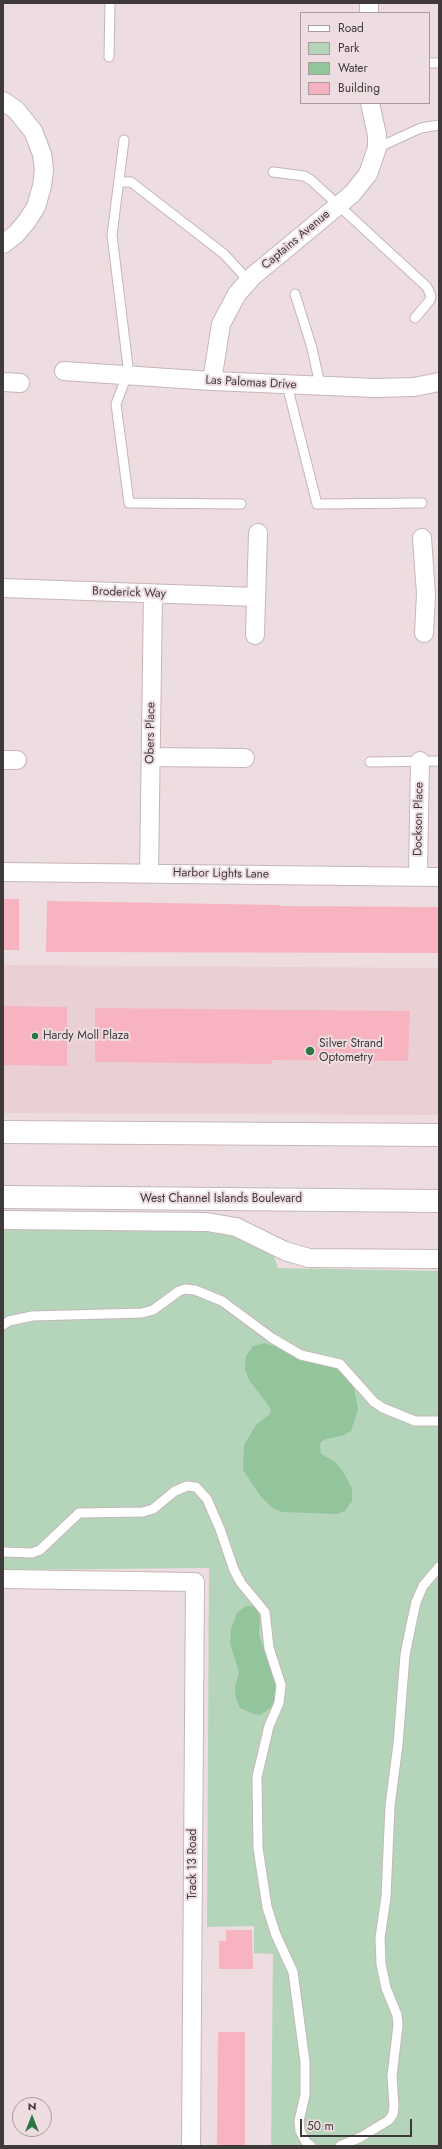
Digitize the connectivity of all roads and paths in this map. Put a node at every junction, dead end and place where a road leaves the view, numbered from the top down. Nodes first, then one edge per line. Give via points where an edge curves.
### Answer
1 (110, 3) edge
2 (108, 58) dead end
3 (3, 101) edge
4 (370, 104) edge
5 (439, 125) edge
6 (124, 140) dead end
7 (378, 148) junction
8 (273, 172) dead end
9 (119, 182) junction
10 (338, 205) junction
11 (3, 244) edge
12 (248, 280) junction
13 (295, 294) dead end
14 (415, 318) dead end
15 (64, 371) dead end
16 (128, 375) junction
17 (212, 381) junction
18 (439, 382) edge
19 (287, 385) junction
20 (320, 385) junction
21 (241, 504) dead end
22 (422, 504) dead end
23 (258, 533) dead end
24 (422, 538) dead end
25 (3, 588) edge
26 (153, 594) junction
27 (432, 595) edge
28 (256, 597) junction
29 (424, 633) dead end
30 (255, 635) dead end
31 (151, 756) junction
32 (245, 758) dead end
33 (420, 761) junction
34 (439, 761) edge
35 (370, 762) dead end
36 (3, 872) edge
37 (149, 873) junction
38 (418, 876) junction
39 (439, 877) edge
40 (3, 1132) edge
41 (439, 1135) edge
42 (3, 1197) edge
43 (439, 1201) edge
44 (3, 1220) edge
45 (439, 1259) edge
46 (3, 1325) edge
47 (438, 1421) edge
48 (3, 1552) edge
49 (439, 1567) edge
50 (3, 1579) edge
51 (191, 2146) edge
52 (311, 2146) edge
53 (340, 2146) edge

1 - 2 lane
3 - 11 street via 16,110 33,131 42,154 44,170 36,207 16,234
4 - 7 street, Captains Avenue via 378,136
5 - 7 lane via 421,128
6 - 9 lane
7 - 10 street, Captains Avenue via 368,174 359,187
8 - 10 lane via 304,176
9 - 12 lane via 131,182 224,254
9 - 16 lane via 112,235
10 - 12 street, Captains Avenue
10 - 14 lane via 427,287 430,300
12 - 17 street, Captains Avenue via 236,294 221,324
13 - 20 lane via 312,348
15 - 16 street, Las Palomas Drive
16 - 17 street, Las Palomas Drive
16 - 21 lane via 116,404 129,503
17 - 19 street, Las Palomas Drive
18 - 20 street, Las Palomas Drive via 375,388
19 - 20 street, Las Palomas Drive
19 - 22 lane via 317,504
23 - 28 street
24 - 27 street
25 - 26 street, Broderick Way
26 - 28 street, Broderick Way
26 - 31 street, Obers Place
27 - 29 street
28 - 30 street
31 - 32 street
31 - 37 street, Obers Place
33 - 34 lane
33 - 35 lane
33 - 38 street, Dockson Place
36 - 37 street, Harbor Lights Lane
37 - 38 street, Harbor Lights Lane
38 - 39 street, Harbor Lights Lane
40 - 41 main road
42 - 43 main road, West Channel Islands Boulevard
44 - 45 street via 207,1222 236,1227 285,1251 309,1258
46 - 47 lane via 32,1316 142,1313 153,1310 178,1291 195,1290 222,1301 272,1338 301,1354 340,1364 374,1402 397,1415 414,1424
48 - 52 lane via 32,1554 40,1550 79,1513 143,1512 187,1486 196,1487 207,1499 234,1570 265,1612 269,1648 281,1685 279,1703 269,1726 257,1778 258,1848 267,1907 276,1935 294,1972 305,2062 306,2095 300,2131
49 - 53 lane via 423,1586 416,1602 410,1630 405,1655 390,1806 386,1897 380,1938 381,1964 398,2025 392,2076 393,2114 389,2120 361,2137
50 - 51 street, Track 13 Road via 195,1582

